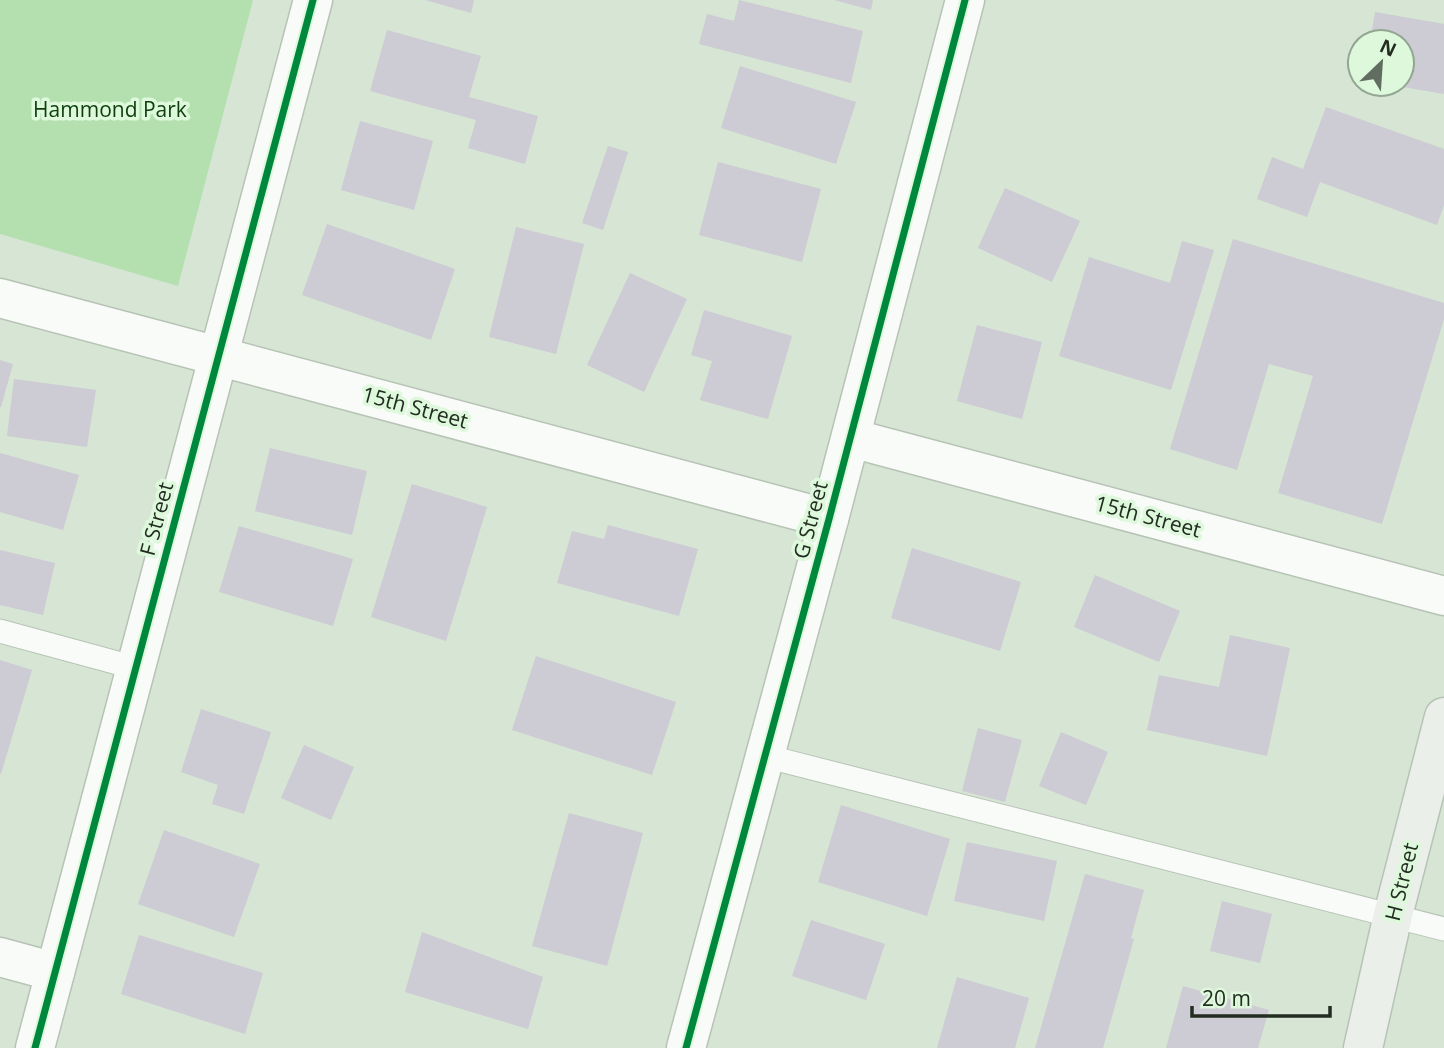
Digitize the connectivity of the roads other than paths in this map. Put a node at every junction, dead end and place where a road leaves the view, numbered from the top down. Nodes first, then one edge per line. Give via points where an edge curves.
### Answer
1 (313, 0) edge
2 (965, 0) edge
3 (0, 298) edge
4 (218, 356) junction
5 (851, 439) junction
6 (830, 519) junction
7 (1444, 596) edge
8 (0, 631) edge
9 (136, 668) junction
10 (1444, 718) edge
11 (765, 756) junction
12 (1394, 915) junction
13 (1444, 929) edge
14 (0, 957) edge
15 (55, 972) junction
16 (35, 1048) edge
17 (685, 1048) edge
18 (1363, 1048) edge

1 - 4 street, F Street
2 - 5 street, G Street
3 - 4 street, 15th Street
4 - 6 street, 15th Street
4 - 9 street, F Street
5 - 6 street, G Street
5 - 7 street, 15th Street
6 - 11 street, G Street
8 - 9 lane
9 - 15 street, F Street
10 - 12 main road, H Street
11 - 12 lane
11 - 17 street, G Street
12 - 13 lane
12 - 18 main road, H Street
14 - 15 street
15 - 16 street, F Street

